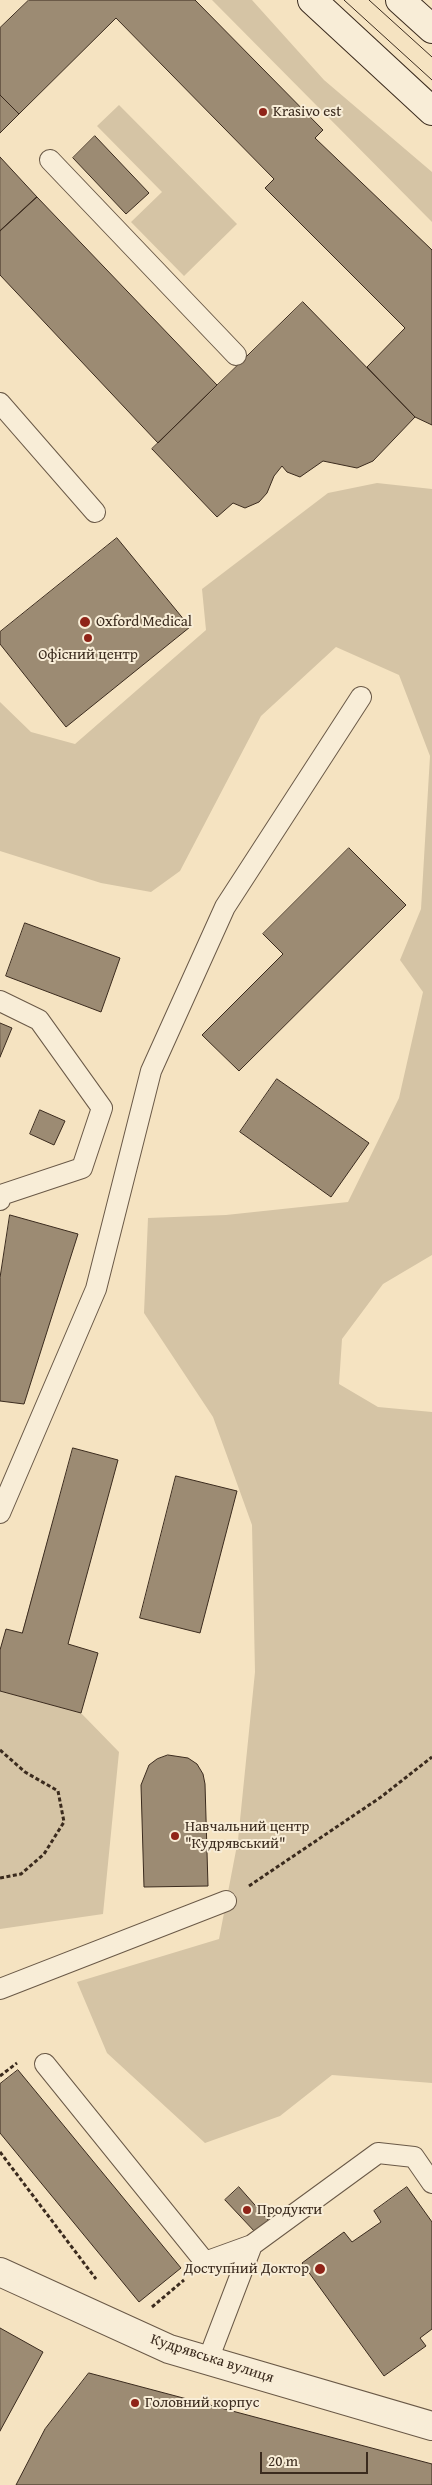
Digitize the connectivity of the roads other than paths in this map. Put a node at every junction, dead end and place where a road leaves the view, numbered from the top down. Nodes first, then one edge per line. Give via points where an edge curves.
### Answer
1 (312, 0) edge
2 (400, 0) edge
3 (432, 29) edge
4 (432, 112) edge
5 (50, 160) dead end
6 (236, 355) dead end
7 (0, 403) edge
8 (94, 512) dead end
9 (361, 698) dead end
10 (0, 1001) edge
11 (0, 1200) edge
12 (6, 1479) edge
13 (0, 1513) edge
14 (226, 1901) road end
15 (0, 1989) edge
16 (46, 2064) dead end
17 (432, 2184) edge
18 (252, 2245) junction
19 (0, 2272) edge
20 (208, 2360) junction
21 (432, 2426) edge

1 - 4 street
2 - 3 street
5 - 6 lane
7 - 8 lane
9 - 12 lane via 225,907 151,1071 96,1289
10 - 11 lane via 40,1020 102,1108 82,1168 1,1195
12 - 13 lane
14 - 15 lane
16 - 18 lane via 206,2262
17 - 18 lane via 414,2157 378,2153
18 - 20 lane
19 - 20 street, Кудрявська вулиця via 169,2349
20 - 21 street, Кудрявська вулиця

